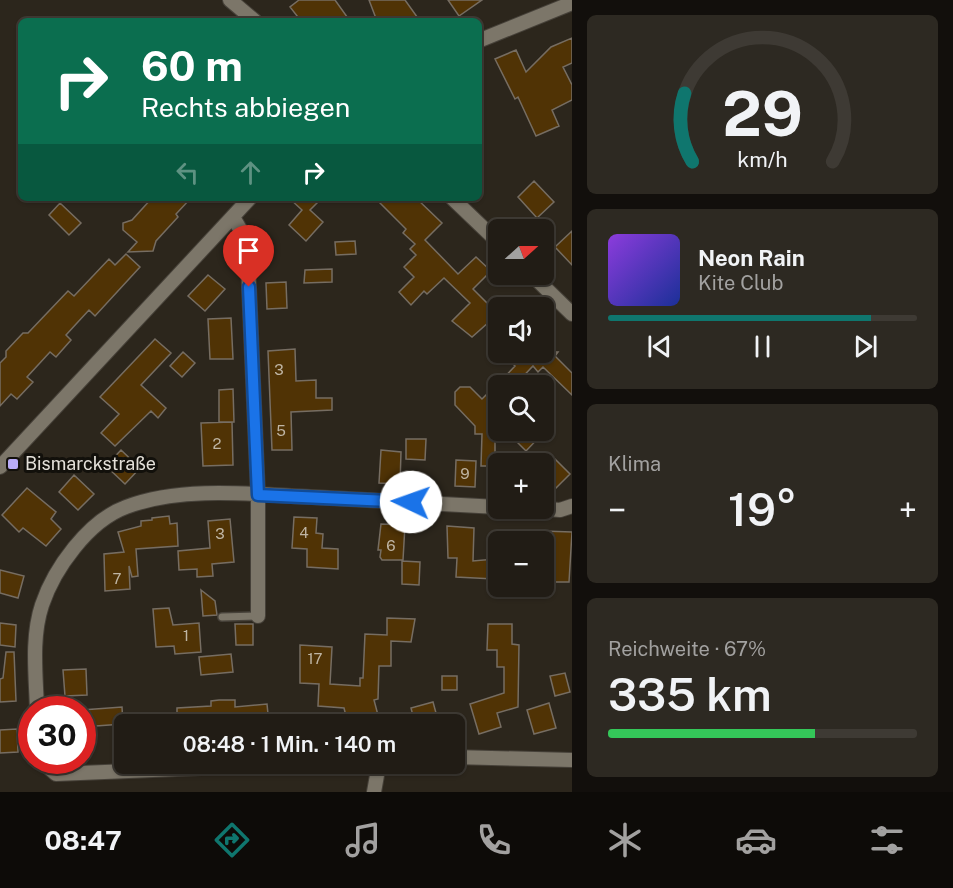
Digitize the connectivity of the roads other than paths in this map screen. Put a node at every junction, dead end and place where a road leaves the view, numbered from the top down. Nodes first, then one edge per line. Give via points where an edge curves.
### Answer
1 (230, 0) edge
2 (572, 3) edge
3 (251, 18) edge
4 (482, 39) edge
5 (247, 201) edge
6 (455, 201) edge
7 (233, 217) junction
8 (488, 232) edge
9 (543, 285) edge
10 (571, 312) edge
11 (0, 467) edge
12 (258, 495) junction
13 (488, 506) edge
14 (572, 506) edge
15 (554, 510) edge
16 (258, 616) joint
17 (222, 617) dead end
18 (37, 696) edge
19 (465, 757) edge
20 (572, 760) edge
21 (96, 772) edge
22 (114, 772) edge
23 (378, 774) edge
24 (374, 792) edge

1 - 3 street
2 - 4 street
5 - 7 street
6 - 8 street
7 - 11 street
7 - 12 street via 247,241
9 - 10 street
12 - 13 street
12 - 16 street
12 - 18 street via 194,492 125,507 95,527 67,556 42,606 36,635
14 - 15 street
16 - 17 lane
19 - 20 street
21 - 22 street
23 - 24 street

